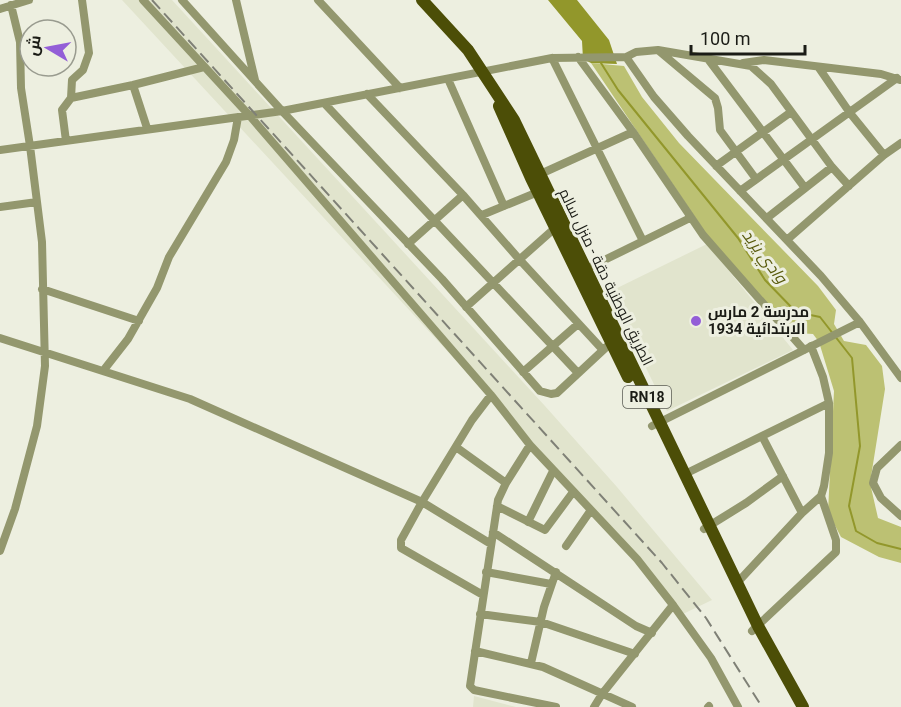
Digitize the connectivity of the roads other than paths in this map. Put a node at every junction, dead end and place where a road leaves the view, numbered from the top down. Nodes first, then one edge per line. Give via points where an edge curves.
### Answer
1 (29, 0) edge
2 (76, 0) edge
3 (83, 0) edge
4 (143, 0) edge
5 (182, 0) edge
6 (236, 0) edge
7 (318, 0) edge
8 (422, 0) edge
9 (11, 5) junction
10 (1, 10) edge
11 (658, 50) junction
12 (580, 57) junction
13 (622, 57) junction
14 (552, 58) junction
15 (708, 59) junction
16 (740, 63) junction
17 (204, 67) junction
18 (819, 68) junction
19 (483, 72) junction
20 (448, 79) junction
21 (899, 79) edge
22 (255, 81) junction
23 (134, 85) junction
24 (400, 88) junction
25 (367, 94) junction
26 (71, 98) junction
27 (324, 103) junction
28 (282, 111) junction
29 (791, 112) junction
30 (849, 113) junction
31 (249, 115) junction
32 (238, 117) junction
33 (147, 128) junction
34 (633, 132) junction
35 (763, 132) junction
36 (812, 140) junction
37 (66, 141) junction
38 (901, 142) edge
39 (30, 146) junction
40 (596, 148) junction
41 (0, 150) edge
42 (735, 153) junction
43 (884, 155) junction
44 (783, 160) junction
45 (716, 166) junction
46 (832, 167) junction
47 (535, 176) junction
48 (756, 179) junction
49 (849, 186) junction
50 (804, 188) junction
51 (740, 191) junction
52 (538, 192) junction
53 (463, 195) junction
54 (37, 202) junction
55 (504, 206) junction
56 (0, 207) edge
57 (482, 215) junction
58 (690, 218) junction
59 (767, 218) junction
60 (435, 220) junction
61 (555, 228) junction
62 (788, 239) junction
63 (644, 242) junction
64 (408, 244) junction
65 (519, 259) junction
66 (582, 271) junction
67 (494, 284) junction
68 (42, 289) junction
69 (466, 307) junction
70 (139, 321) junction
71 (860, 322) junction
72 (578, 324) junction
73 (0, 338) edge
74 (611, 343) junction
75 (551, 346) junction
76 (810, 347) junction
77 (43, 352) junction
78 (103, 371) junction
79 (523, 372) junction
80 (900, 373) edge
81 (578, 374) junction
82 (491, 395) junction
83 (829, 403) junction
84 (656, 424) junction
85 (762, 436) junction
86 (530, 445) junction
87 (901, 445) edge
88 (456, 447) junction
89 (554, 471) junction
90 (685, 474) junction
91 (783, 476) junction
92 (506, 483) junction
93 (573, 492) junction
94 (821, 496) junction
95 (422, 502) junction
96 (497, 506) junction
97 (591, 510) junction
98 (802, 513) junction
99 (900, 514) edge
100 (528, 522) junction
101 (707, 528) junction
102 (493, 532) junction
103 (491, 544) junction
104 (566, 546) dead end
105 (0, 551) edge
106 (486, 572) junction
107 (556, 572) junction
108 (737, 583) junction
109 (551, 584) junction
110 (483, 595) junction
111 (673, 605) junction
112 (480, 614) junction
113 (541, 622) junction
114 (755, 628) junction
115 (652, 633) junction
116 (475, 651) junction
117 (635, 654) junction
118 (531, 663) junction
119 (602, 694) junction
120 (555, 707) edge
121 (594, 707) edge
122 (632, 707) edge
123 (738, 707) edge
124 (794, 707) edge
125 (803, 707) edge

1 - 9 street
2 - 3 street
3 - 26 street via 89,53 83,70 72,80
4 - 17 street
5 - 22 street
6 - 22 street
7 - 24 street
8 - 19 main road, الطريق الوطنية دقة - منزل سالم / RN18
9 - 10 street
9 - 39 street via 20,42 21,88
11 - 13 street
11 - 15 street
11 - 42 street via 715,98 720,130
12 - 13 street
12 - 14 street
12 - 34 street
13 - 45 street
14 - 19 street
14 - 40 street
15 - 16 street
15 - 35 street
16 - 18 street via 764,60
16 - 29 street via 751,66 771,84
17 - 23 street
17 - 31 street
18 - 21 street
18 - 30 street
19 - 20 street
19 - 47 main road, الطريق الوطنية دقة - منزل سالم / RN18 via 514,120
20 - 24 street
20 - 55 street
21 - 30 street
22 - 28 street
23 - 26 street
23 - 33 street
24 - 25 street
25 - 27 street
25 - 53 street
26 - 37 street via 62,110
27 - 28 street
27 - 60 street
28 - 31 street
28 - 64 street
29 - 35 street
29 - 36 street
30 - 36 street
30 - 43 street
31 - 32 street
31 - 82 street
32 - 33 street
32 - 70 street via 226,162 169,256 158,288
33 - 37 street
34 - 40 street
34 - 58 street
35 - 42 street
35 - 44 street
36 - 44 street
36 - 46 street
37 - 39 street
38 - 43 street
39 - 41 street
39 - 54 street
40 - 47 street
40 - 63 street
42 - 45 street
42 - 48 street
43 - 49 street
44 - 48 street
44 - 50 street
45 - 51 street
46 - 49 street
46 - 50 street
47 - 52 main road, الطريق الوطنية دقة - منزل سالم / RN18
47 - 66 main road, الطريق الوطنية دقة - منزل سالم / RN18
48 - 51 street
49 - 62 street
50 - 59 street
51 - 59 street
52 - 55 street
52 - 61 main road, الطريق الوطنية دقة - منزل سالم / RN18
53 - 57 street
53 - 60 street
54 - 56 street
54 - 68 street
55 - 57 street
57 - 65 street
58 - 63 street
58 - 76 street
59 - 62 street
60 - 64 street
60 - 67 street
61 - 65 street
61 - 66 main road, الطريق الوطنية دقة - منزل سالم / RN18
62 - 71 street
63 - 66 street
64 - 69 street
65 - 67 street
65 - 72 street
66 - 74 main road, الطريق الوطنية دقة - منزل سالم / RN18
67 - 69 street
67 - 75 street
68 - 70 street
68 - 77 street
69 - 79 street
70 - 78 street
71 - 76 street
71 - 80 street
72 - 74 street
72 - 75 street
73 - 77 street
74 - 81 street
74 - 84 main road, الطريق الوطنية دقة - منزل سالم / RN18
75 - 79 street
75 - 81 street
76 - 83 street
76 - 84 street
77 - 78 street
77 - 105 street via 45,366 37,426
78 - 95 street via 190,399
79 - 81 street via 540,391 551,394
82 - 86 street
82 - 88 street
83 - 85 street
83 - 94 street via 828,453
84 - 90 main road, الطريق الوطنية دقة - منزل سالم / RN18
84 - 101 main road, الطريق الوطنية دقة - منزل سالم / RN18
85 - 90 street
85 - 91 street
86 - 89 street
86 - 92 street
87 - 99 street via 877,468 873,483 881,498
88 - 92 street
88 - 95 street
89 - 93 street
89 - 100 street
90 - 101 main road, الطريق الوطنية دقة - منزل سالم / RN18
91 - 98 street
91 - 101 street
92 - 96 street
93 - 97 street
93 - 100 street via 546,530
94 - 98 street
94 - 114 street via 836,540 836,552
95 - 103 street
95 - 110 street via 401,540 401,548
96 - 100 street
96 - 102 street
97 - 104 street
97 - 111 street
98 - 108 street
101 - 108 main road, الطريق الوطنية دقة - منزل سالم / RN18
101 - 114 main road, الطريق الوطنية دقة - منزل سالم / RN18
102 - 103 street
102 - 107 street
103 - 106 street
106 - 109 street
106 - 110 street
107 - 109 street
107 - 115 street via 636,627
108 - 114 main road, الطريق الوطنية دقة - منزل سالم / RN18
109 - 113 street
110 - 112 street
111 - 115 street
111 - 123 street via 711,658
112 - 113 street
112 - 116 street
113 - 117 street
113 - 118 street
114 - 124 main road, الطريق الوطنية دقة - منزل سالم / RN18
114 - 125 main road, الطريق الوطنية دقة - منزل سالم / RN18
115 - 117 street
116 - 118 street
116 - 120 street via 471,688
117 - 119 street
118 - 119 street
119 - 121 street
119 - 122 street

